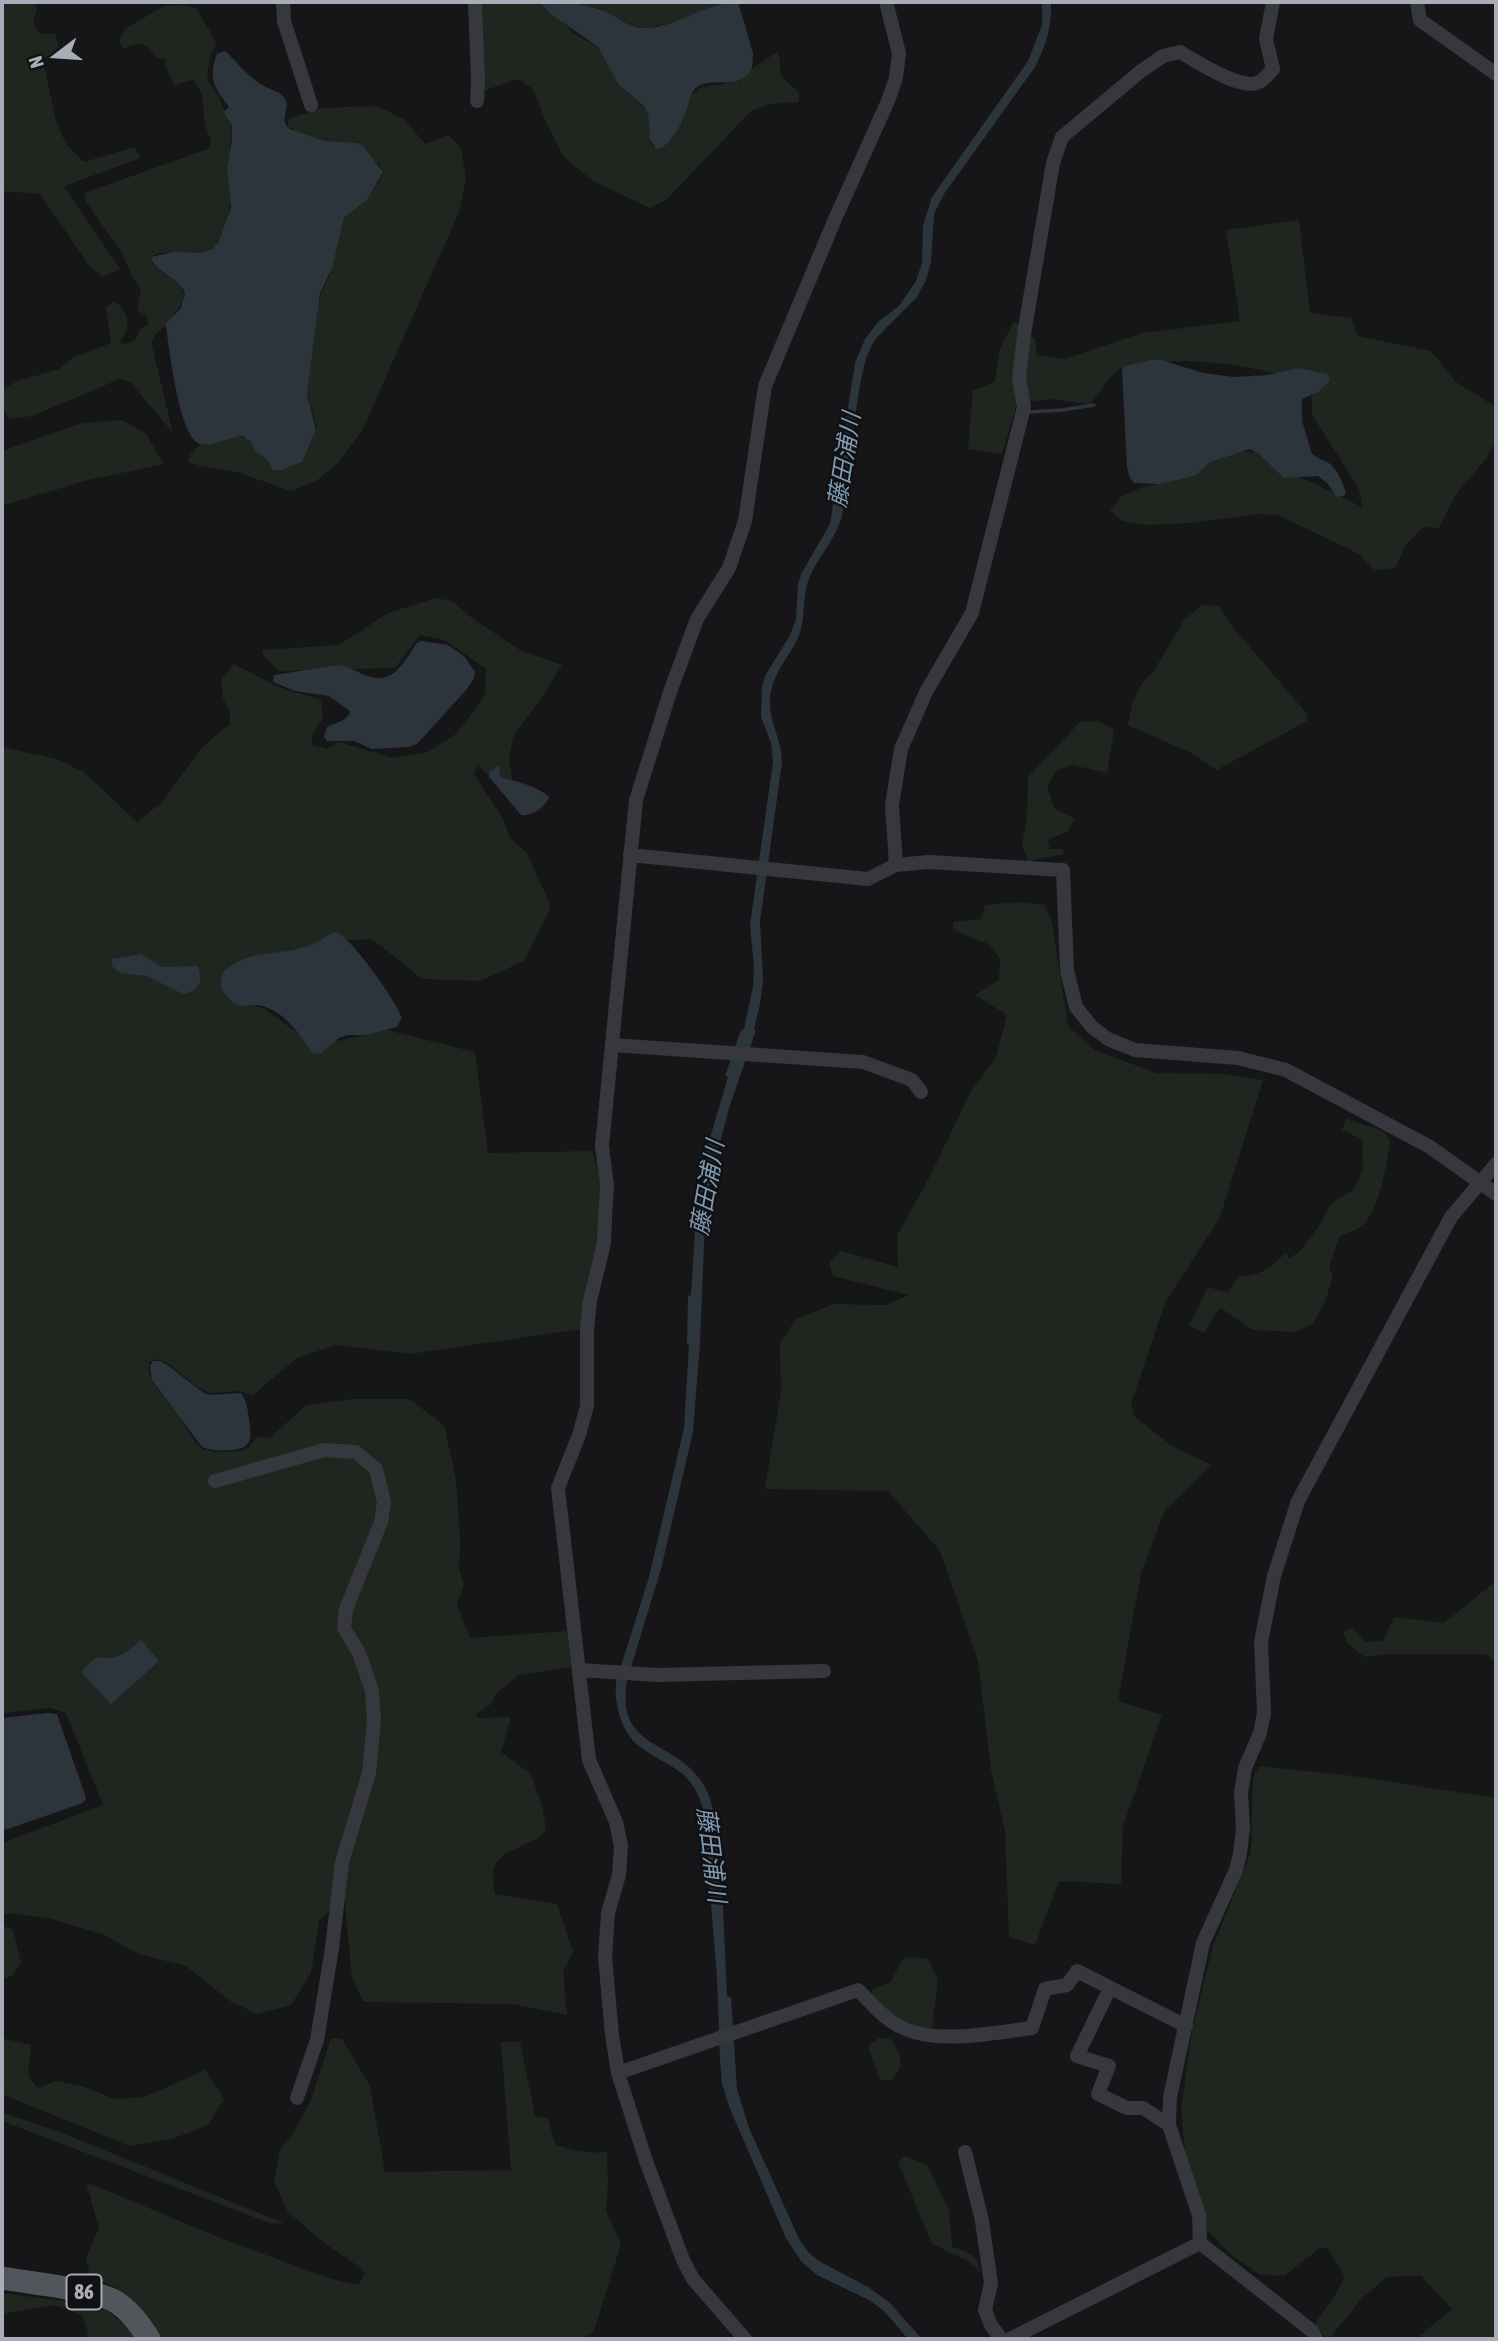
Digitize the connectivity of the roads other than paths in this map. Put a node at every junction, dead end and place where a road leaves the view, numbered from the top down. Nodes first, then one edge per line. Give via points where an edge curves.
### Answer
1 (283, 2) edge
2 (475, 2) edge
3 (886, 2) edge
4 (1273, 2) edge
5 (1417, 2) edge
6 (1496, 74) edge
7 (477, 101) dead end
8 (311, 105) dead end
9 (630, 855) junction
10 (896, 865) junction
11 (612, 1045) junction
12 (921, 1092) dead end
13 (1496, 1164) edge
14 (1479, 1182) junction
15 (1496, 1194) edge
16 (215, 1481) dead end
17 (579, 1670) junction
18 (824, 1671) dead end
19 (1110, 1988) junction
20 (1186, 2026) junction
21 (618, 2073) junction
22 (297, 2098) dead end
23 (1169, 2125) junction
24 (965, 2152) dead end
25 (1200, 2243) junction
26 (2, 2278) edge
27 (149, 2339) edge
28 (745, 2339) edge
29 (1001, 2339) edge
30 (1010, 2339) edge
31 (1316, 2339) edge

1 - 8 street via 284,21
2 - 7 street
3 - 9 street via 899,52 892,90 765,386 745,521 729,568 697,619 670,692 636,800
4 - 10 street via 1266,39 1273,69 1260,83 1250,85 1219,74 1180,52 1163,56 1062,137 1053,163 1025,328 1019,377 1024,407 972,613 926,692 901,750 892,805
5 - 6 street via 1420,20
9 - 10 street via 868,879
9 - 11 street
10 - 14 street via 929,862 1063,870 1067,971 1076,1007 1108,1039 1135,1050 1238,1058 1286,1070 1430,1147
11 - 12 street via 863,1062 912,1080
11 - 17 street via 602,1146 606,1218 588,1320 587,1406 558,1488
13 - 14 street
14 - 15 street
14 - 20 street via 1451,1217 1298,1501 1274,1576 1261,1642 1264,1713 1245,1769 1240,1854 1203,1943
16 - 22 street via 324,1450 356,1452 376,1469 383,1502 380,1522 346,1609 345,1628 372,1691 369,1773 342,1862 317,2040
17 - 18 street via 657,1675
17 - 21 street via 589,1759 617,1822 621,1846 605,1958
19 - 20 street
19 - 21 street via 1077,1971 1067,1985 1045,1989 1032,2028 967,2035 911,2033 891,2022 858,1990
19 - 23 street via 1077,2056 1109,2066 1098,2094 1127,2108 1143,2108
20 - 23 street via 1170,2098
21 - 28 street via 683,2260 693,2279
23 - 25 street via 1199,2216
24 - 29 street via 991,2283 985,2310
25 - 30 street
25 - 31 street via 1312,2331
26 - 27 main road, 86 via 98,2294 117,2302

